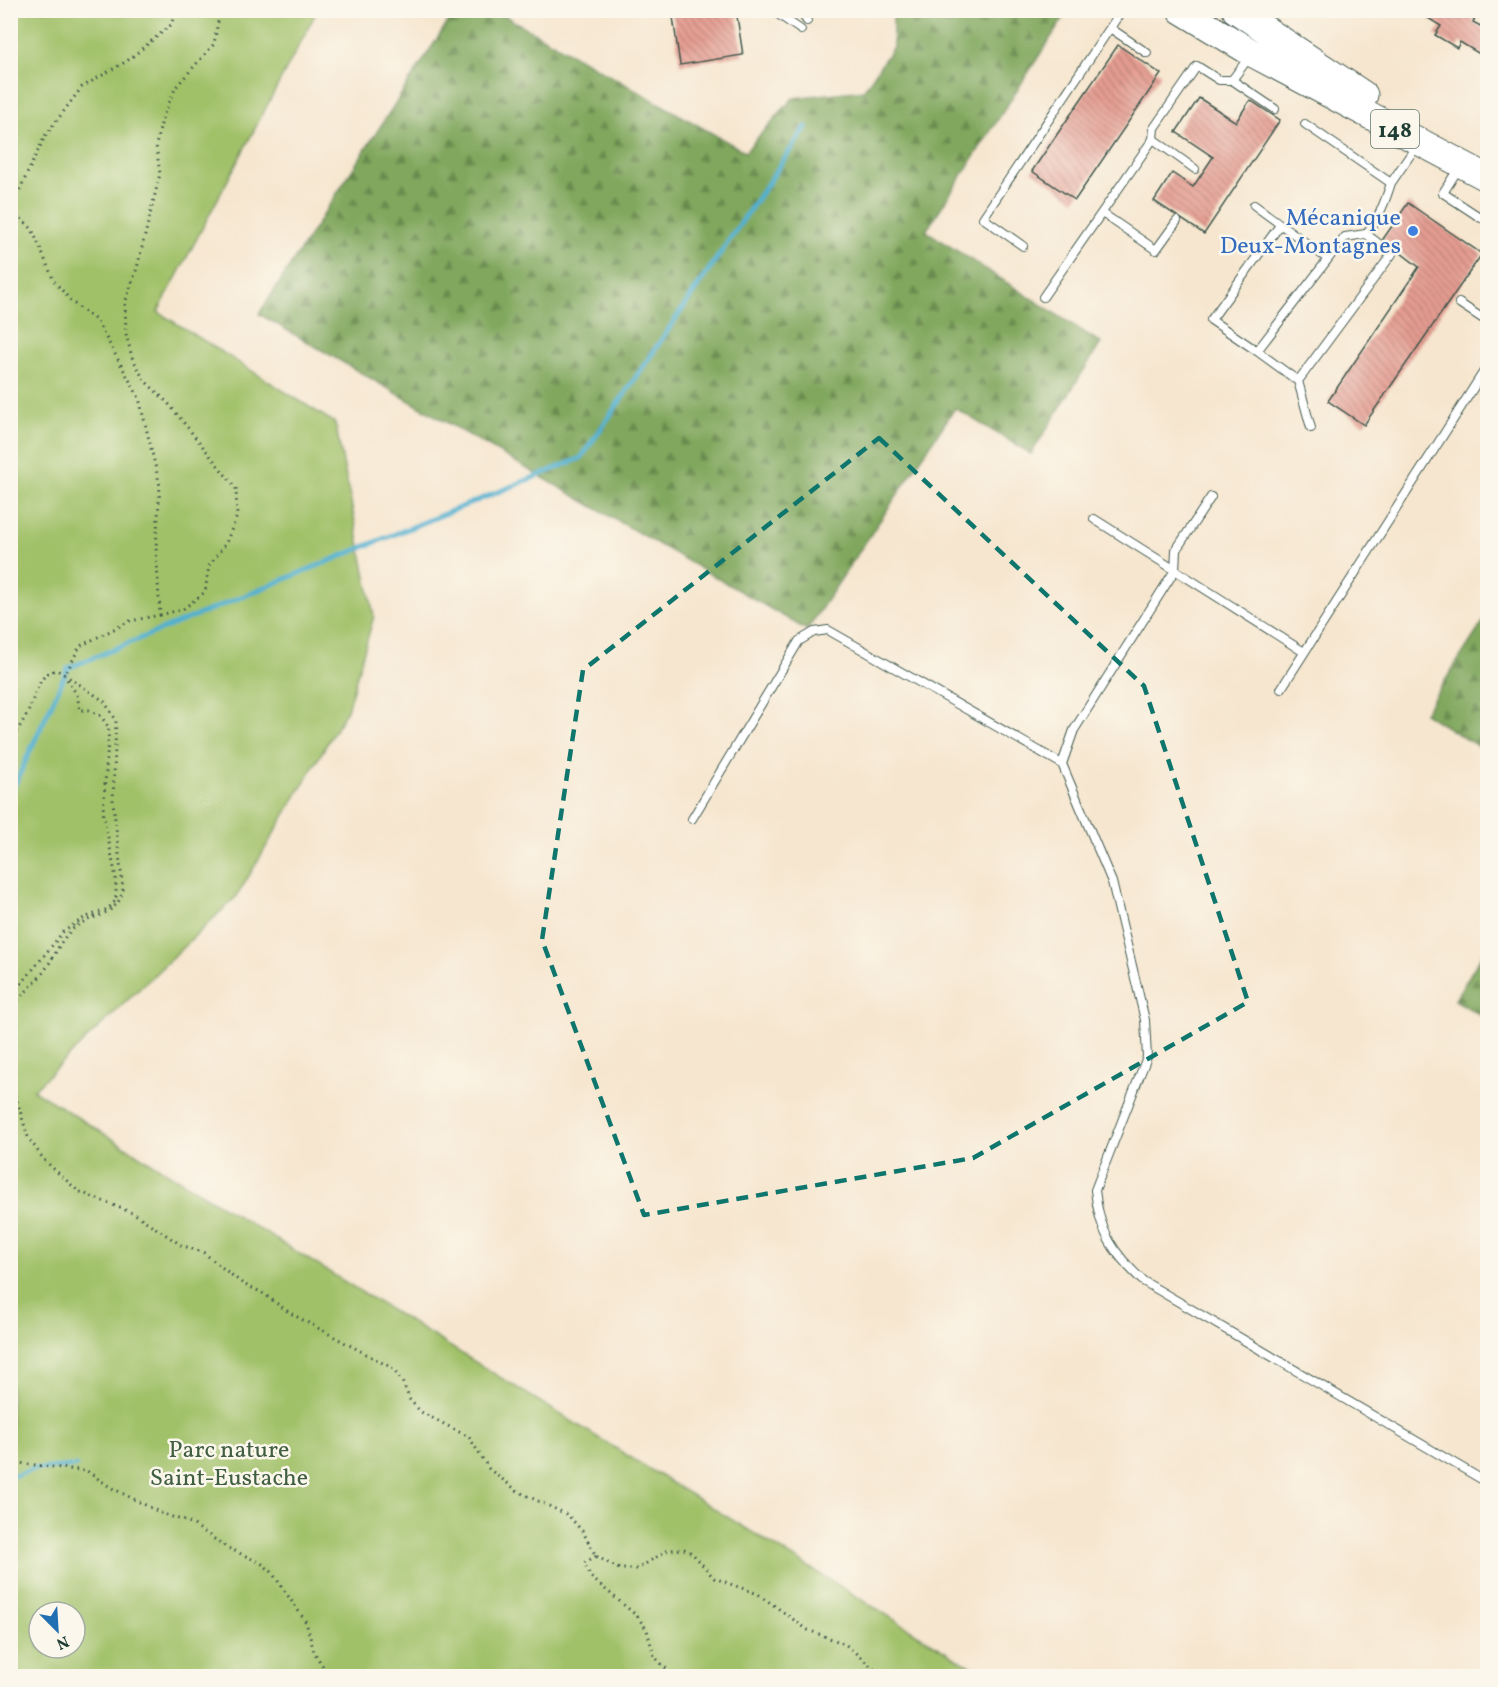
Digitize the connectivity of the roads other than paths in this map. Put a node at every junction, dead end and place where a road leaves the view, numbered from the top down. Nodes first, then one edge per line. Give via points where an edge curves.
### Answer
1 (772, 10) edge
2 (799, 10) edge
3 (1122, 10) edge
4 (1181, 10) edge
5 (1236, 10) edge
6 (807, 21) dead end
7 (1110, 28) junction
8 (801, 30) dead end
9 (1260, 42) junction
10 (1146, 53) dead end
11 (1232, 80) junction
12 (1275, 110) dead end
13 (1305, 124) dead end
14 (1153, 139) junction
15 (1421, 139) junction
16 (1462, 163) junction
17 (1195, 169) dead end
18 (1488, 178) edge
19 (1392, 183) junction
20 (1254, 205) dead end
21 (1488, 208) edge
22 (1102, 213) junction
23 (1177, 221) dead end
24 (1280, 225) junction
25 (1366, 234) junction
26 (1023, 246) dead end
27 (1328, 259) junction
28 (1042, 297) dead end
29 (1459, 303) dead end
30 (1488, 322) edge
31 (1257, 351) junction
32 (1488, 365) edge
33 (1298, 381) junction
34 (1311, 428) dead end
35 (1210, 497) dead end
36 (1094, 519) dead end
37 (1175, 570) junction
38 (1304, 652) junction
39 (1281, 689) dead end
40 (1062, 764) junction
41 (692, 819) dead end
42 (1488, 1483) edge

1 - 8 lane
2 - 6 lane
3 - 7 lane
4 - 9 main road, 148
5 - 9 main road, 148
7 - 10 lane
7 - 26 lane via 983,218
9 - 11 lane
9 - 15 main road, 148
11 - 12 lane
11 - 14 lane via 1218,80 1197,66 1154,128
13 - 19 lane
14 - 17 lane
14 - 22 lane
15 - 16 main road, 148
15 - 19 lane
16 - 18 main road, 148
16 - 21 lane via 1443,193 1481,218
19 - 25 lane via 1384,207
20 - 24 lane
22 - 23 lane via 1156,250
22 - 28 lane
24 - 27 lane
24 - 31 lane via 1211,320
25 - 27 lane via 1345,237
25 - 33 lane via 1392,254
27 - 31 lane
29 - 30 lane
31 - 33 lane
32 - 38 lane
33 - 34 lane
35 - 37 lane via 1176,550
36 - 37 lane
37 - 38 lane
37 - 40 lane via 1074,730
38 - 39 lane
40 - 41 lane via 828,630 814,632 799,641
40 - 42 lane via 1112,882 1145,1020 1147,1057 1095,1190 1104,1233 1122,1262 1143,1281

